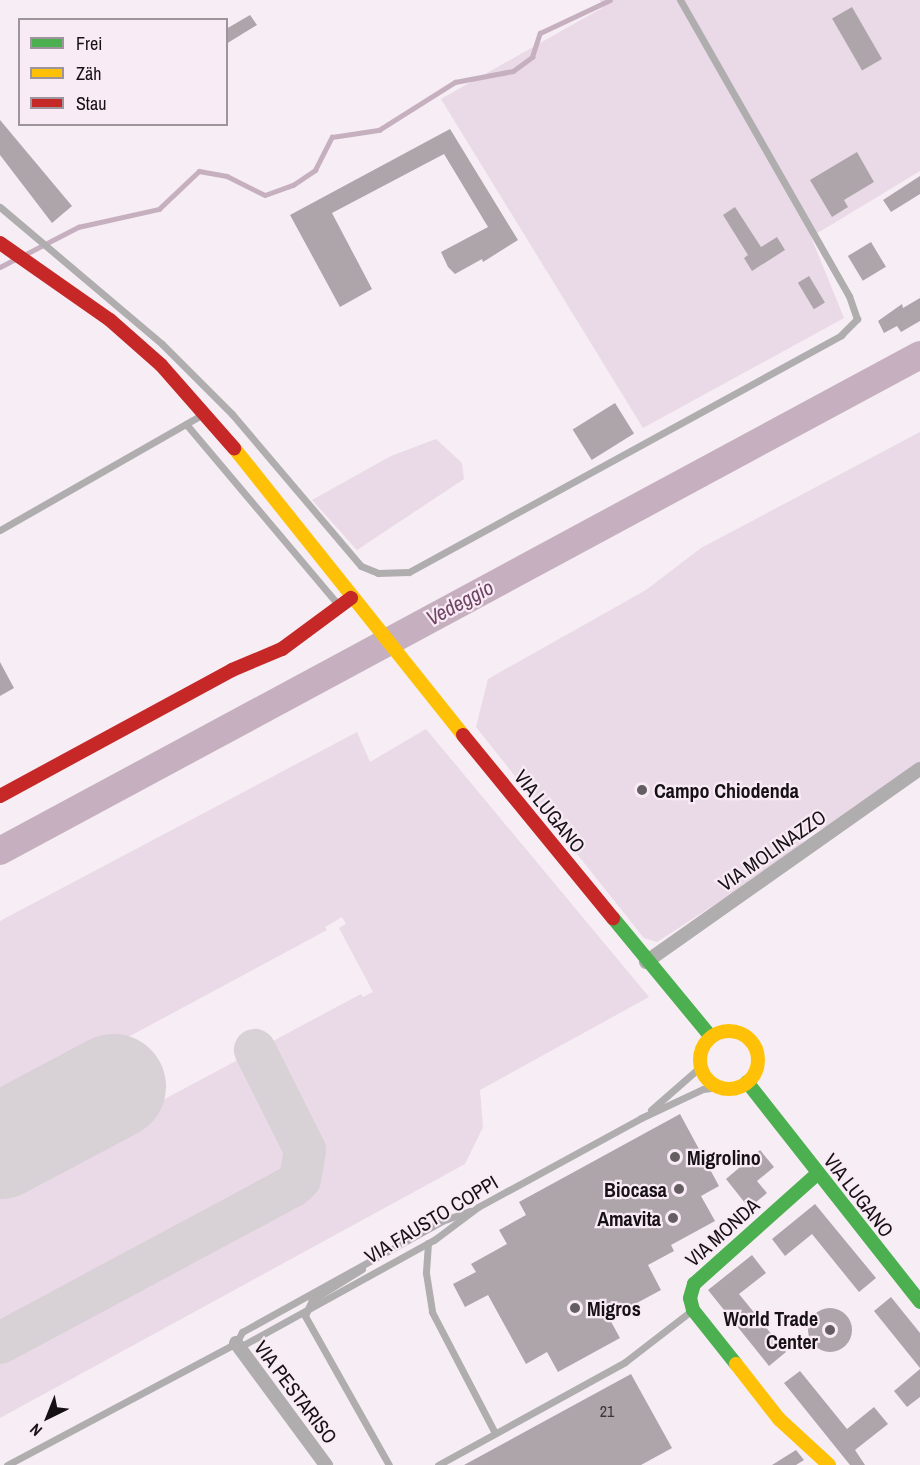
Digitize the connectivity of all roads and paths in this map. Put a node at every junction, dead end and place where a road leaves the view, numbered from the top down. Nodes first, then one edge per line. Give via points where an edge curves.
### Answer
1 (680, 0) edge
2 (0, 207) edge
3 (6, 246) edge
4 (205, 413) junction
5 (186, 424) junction
6 (0, 530) edge
7 (351, 598) junction
8 (339, 606) junction
9 (920, 770) edge
10 (0, 796) edge
11 (646, 962) junction
12 (711, 1037) junction
13 (701, 1066) junction
14 (747, 1082) junction
15 (719, 1087) junction
16 (641, 1119) junction
17 (817, 1174) junction
18 (478, 1208) junction
19 (428, 1243) junction
20 (378, 1257) junction
21 (920, 1302) edge
22 (693, 1310) junction
23 (304, 1312) junction
24 (237, 1346) junction
25 (495, 1432) junction
26 (7, 1465) edge
27 (326, 1465) edge
28 (389, 1465) edge
29 (438, 1465) edge
30 (829, 1465) edge

1 - 2 lane via 818,239 857,319 841,335 409,572 378,573 361,566 232,414 162,344
3 - 4 main road, VIA LUGANO via 110,320
4 - 5 lane
4 - 7 main road, VIA LUGANO
5 - 6 lane
5 - 8 lane
7 - 8 main road
7 - 11 main road, VIA LUGANO
8 - 10 main road via 282,649 232,670
9 - 11 street, VIA MOLINAZZO
11 - 12 main road, VIA LUGANO
12 - 13 main road via 702,1050
12 - 14 main road via 720,1032 740,1033 754,1046 757,1065
13 - 15 main road via 710,1082
13 - 16 lane, VIA FAUSTO COPPI
14 - 15 main road via 729,1089
14 - 17 main road, VIA LUGANO
15 - 16 lane, VIA FAUSTO COPPI via 703,1089
16 - 18 lane, VIA FAUSTO COPPI
17 - 21 main road, VIA LUGANO
17 - 22 main road, VIA MONDA via 694,1284
18 - 19 lane, VIA FAUSTO COPPI
18 - 20 lane via 442,1221
19 - 23 lane, VIA FAUSTO COPPI
19 - 25 lane via 426,1273 432,1312
20 - 23 lane via 312,1300
20 - 24 lane via 242,1332
22 - 25 lane via 625,1362
22 - 30 main road via 779,1419
23 - 24 lane, VIA FAUSTO COPPI
23 - 28 lane
24 - 26 lane, VIA FAUSTO COPPI
24 - 27 street, VIA PESTARISO
25 - 29 lane

